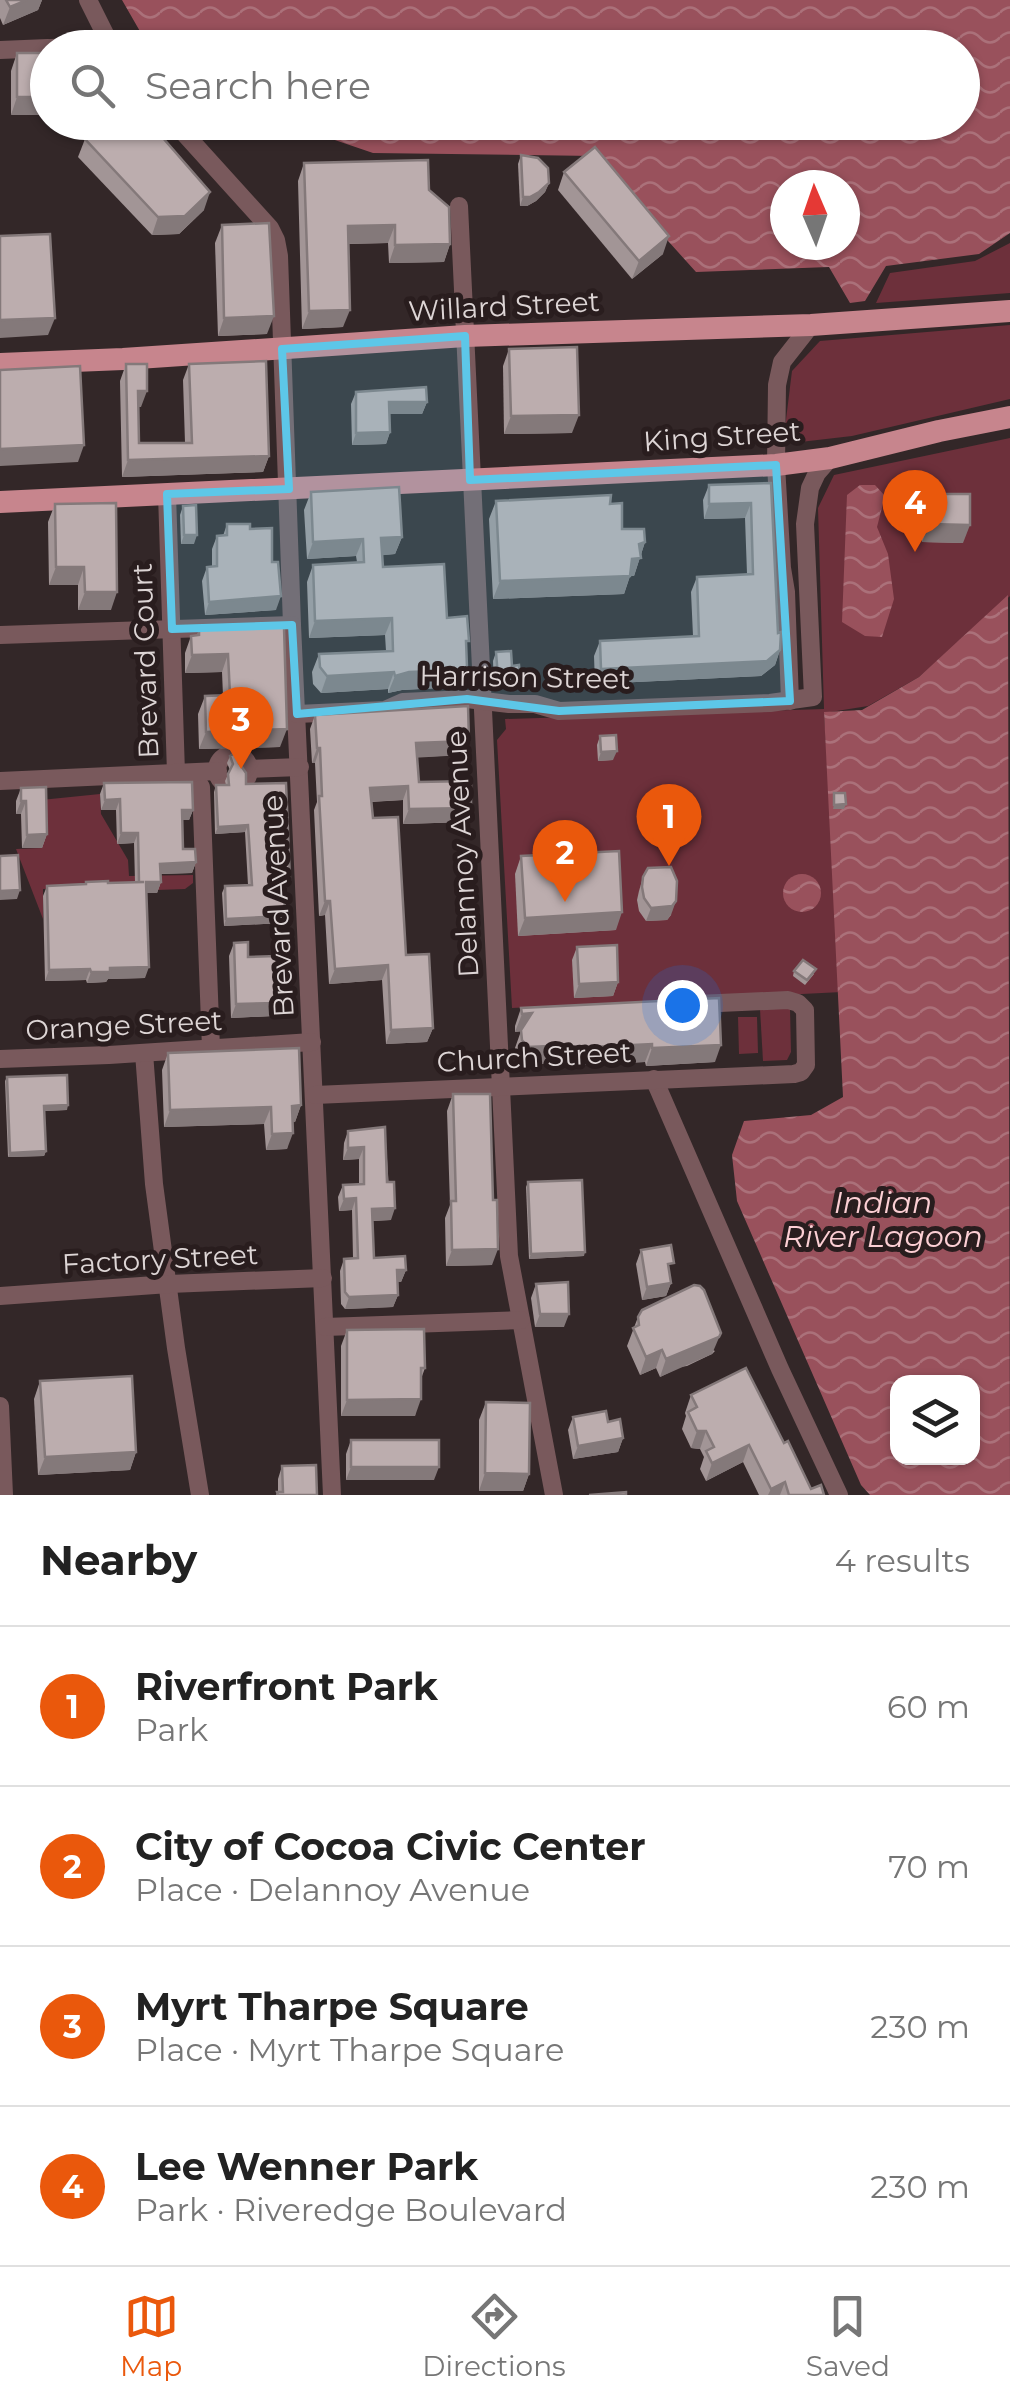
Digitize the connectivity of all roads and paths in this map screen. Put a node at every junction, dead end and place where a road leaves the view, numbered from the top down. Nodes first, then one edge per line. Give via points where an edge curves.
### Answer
1 (88, 0) edge
2 (103, 30) edge
3 (30, 49) edge
4 (0, 50) edge
5 (191, 140) edge
6 (459, 206) dead end
7 (1010, 311) edge
8 (811, 325) junction
9 (466, 336) junction
10 (282, 349) junction
11 (0, 364) edge
12 (1010, 416) edge
13 (830, 458) junction
14 (776, 465) junction
15 (470, 480) junction
16 (288, 488) junction
17 (167, 494) junction
18 (0, 502) edge
19 (292, 625) junction
20 (172, 629) junction
21 (0, 636) edge
22 (790, 700) junction
23 (482, 701) junction
24 (297, 714) junction
25 (300, 767) junction
26 (176, 773) junction
27 (0, 781) edge
28 (670, 1006) edge
29 (312, 1042) junction
30 (211, 1048) junction
31 (144, 1053) junction
32 (0, 1059) edge
33 (654, 1079) junction
34 (501, 1086) junction
35 (315, 1095) junction
36 (322, 1278) junction
37 (169, 1284) junction
38 (0, 1296) edge
39 (521, 1320) junction
40 (325, 1327) junction
41 (0, 1406) edge
42 (2, 1465) edge
43 (4, 1495) edge
44 (200, 1495) edge
45 (332, 1495) edge
46 (554, 1495) edge
47 (839, 1495) edge

1 - 2 street
3 - 4 street
5 - 10 street, Brevard Avenue via 276,240
6 - 9 street, Delannoy Avenue
7 - 8 main road, Willard Street
8 - 9 main road, Willard Street
8 - 14 street via 782,362
9 - 10 main road, Willard Street
9 - 15 street, Delannoy Avenue
10 - 11 main road, Willard Street
10 - 16 street, Brevard Avenue
12 - 13 main road, King Street
13 - 14 main road, King Street
13 - 22 street, Harrison Street via 810,488 805,524 813,697
14 - 15 main road, King Street
14 - 22 street
15 - 16 main road, King Street
15 - 23 street, Delannoy Avenue
16 - 17 main road, King Street
16 - 19 street, Brevard Avenue
17 - 18 main road, King Street
17 - 20 street, Brevard Court
19 - 20 street
19 - 24 street, Brevard Avenue
20 - 21 street
20 - 26 street, Brevard Court
22 - 23 street, Harrison Street via 559,711
23 - 24 street, Harrison Street
23 - 34 street, Delannoy Avenue via 504,1014
24 - 25 street, Brevard Avenue
25 - 26 street via 249,769 242,756 232,754 222,758 218,771
25 - 29 street, Brevard Avenue
26 - 27 street
26 - 30 street, Brevard Court via 188,774 200,788
28 - 33 street, Church Street via 798,1003 805,1010 806,1066 794,1074
29 - 30 street, Orange Street
29 - 35 street, Brevard Avenue
30 - 31 street, Orange Street
31 - 32 street, Orange Street
31 - 37 street
33 - 34 street, Church Street
33 - 47 street
34 - 35 street, Church Street
34 - 39 street, Delannoy Avenue via 509,1256
35 - 36 street, Brevard Avenue
36 - 37 street, Factory Street
36 - 40 street, Brevard Avenue
37 - 38 street, Factory Street
37 - 44 street
39 - 40 street
39 - 46 street, Delannoy Avenue
40 - 45 street, Brevard Avenue
41 - 42 street
42 - 43 street

